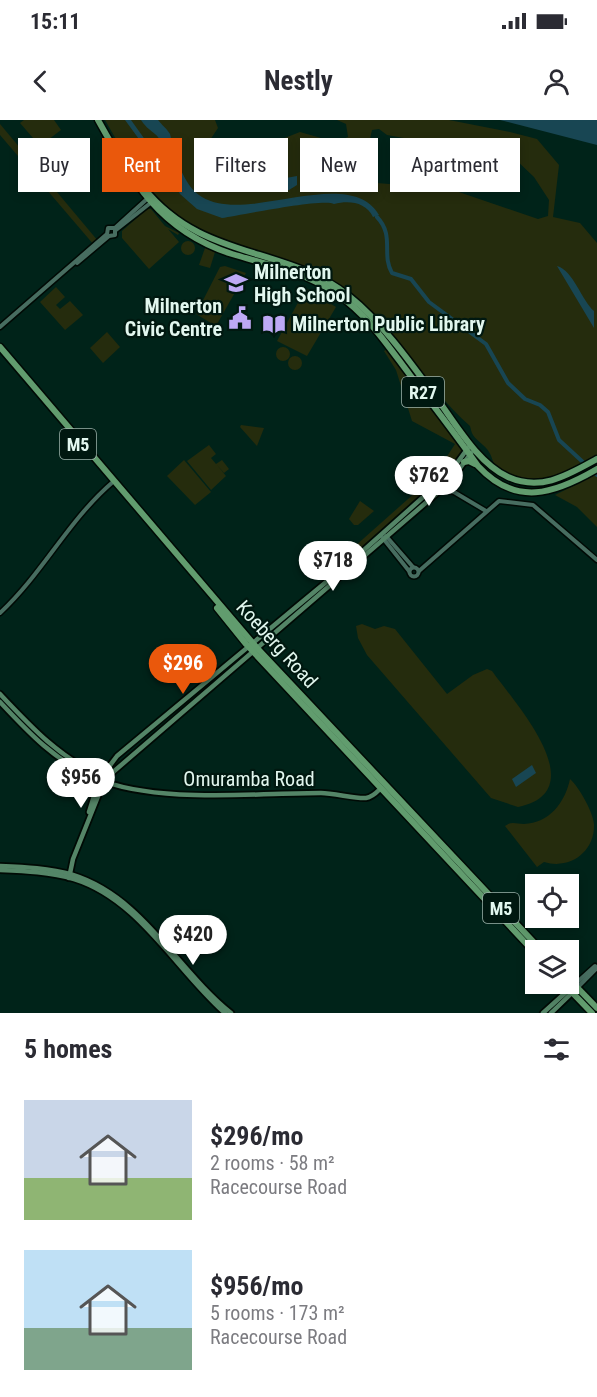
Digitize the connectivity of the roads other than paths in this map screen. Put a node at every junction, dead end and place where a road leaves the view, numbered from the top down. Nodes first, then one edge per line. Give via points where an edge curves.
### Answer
1 (100, 120) edge
2 (151, 200) junction
3 (115, 229) junction
4 (108, 235) junction
5 (0, 327) edge
6 (0, 347) edge
7 (0, 353) edge
8 (473, 446) junction
9 (468, 452) junction
10 (597, 459) edge
11 (464, 462) junction
12 (478, 466) junction
13 (597, 469) edge
14 (450, 482) junction
15 (113, 483) junction
16 (442, 489) junction
17 (454, 492) junction
18 (486, 511) junction
19 (383, 535) junction
20 (597, 560) edge
21 (415, 568) junction
22 (409, 571) junction
23 (0, 612) edge
24 (253, 648) junction
25 (0, 694) edge
26 (0, 702) edge
27 (102, 779) junction
28 (383, 786) junction
29 (0, 868) edge
30 (69, 876) junction
31 (531, 940) edge
32 (525, 942) edge
33 (596, 967) edge
34 (204, 978) dead end
35 (579, 981) edge
36 (202, 986) junction
37 (564, 994) edge
38 (566, 994) edge
39 (576, 994) edge
40 (579, 994) edge
41 (597, 1008) edge
42 (225, 1013) edge
43 (231, 1013) edge
44 (543, 1013) edge
45 (551, 1013) edge
46 (592, 1013) edge

1 - 2 main road, R27
2 - 3 street
2 - 8 main road, R27 via 208,238 304,270 348,296 381,328
2 - 9 main road, R27 via 174,225 207,244 302,275 347,301 370,324
3 - 4 street via 115,236
3 - 4 street via 108,228
4 - 5 street
6 - 15 main road, Koeberg Road / M5
7 - 15 main road, Koeberg Road / M5
8 - 9 main road
8 - 10 main road, R27 via 498,472 524,483 552,482
9 - 11 main road
9 - 12 main road, R27
9 - 19 main road
11 - 12 main road
11 - 14 main road
12 - 13 main road, R27 via 494,480 521,492 553,490
14 - 16 main road
14 - 17 street
15 - 23 street via 90,503 23,592
15 - 24 main road, Koeberg Road / M5
16 - 17 street
16 - 19 main road
17 - 18 street
18 - 20 street via 500,501 533,505
18 - 21 street
19 - 21 street
19 - 22 street
19 - 24 main road
21 - 22 street
21 - 22 street via 414,576
24 - 27 main road
24 - 27 main road via 124,749
24 - 28 main road, Koeberg Road / M5
25 - 27 main road, Omuramba Road via 56,751
26 - 27 main road, Omuramba Road via 53,754 72,768
27 - 28 main road, Omuramba Road via 159,793 325,793 363,798
27 - 30 main road
28 - 31 main road, Koeberg Road / M5
28 - 32 main road, Koeberg Road / M5
29 - 30 main road via 44,868
30 - 36 main road via 99,886 130,908
30 - 42 main road via 100,891 127,911
33 - 35 street
34 - 36 main road
36 - 43 main road
37 - 44 main road
38 - 45 main road
39 - 46 main road
40 - 41 main road

